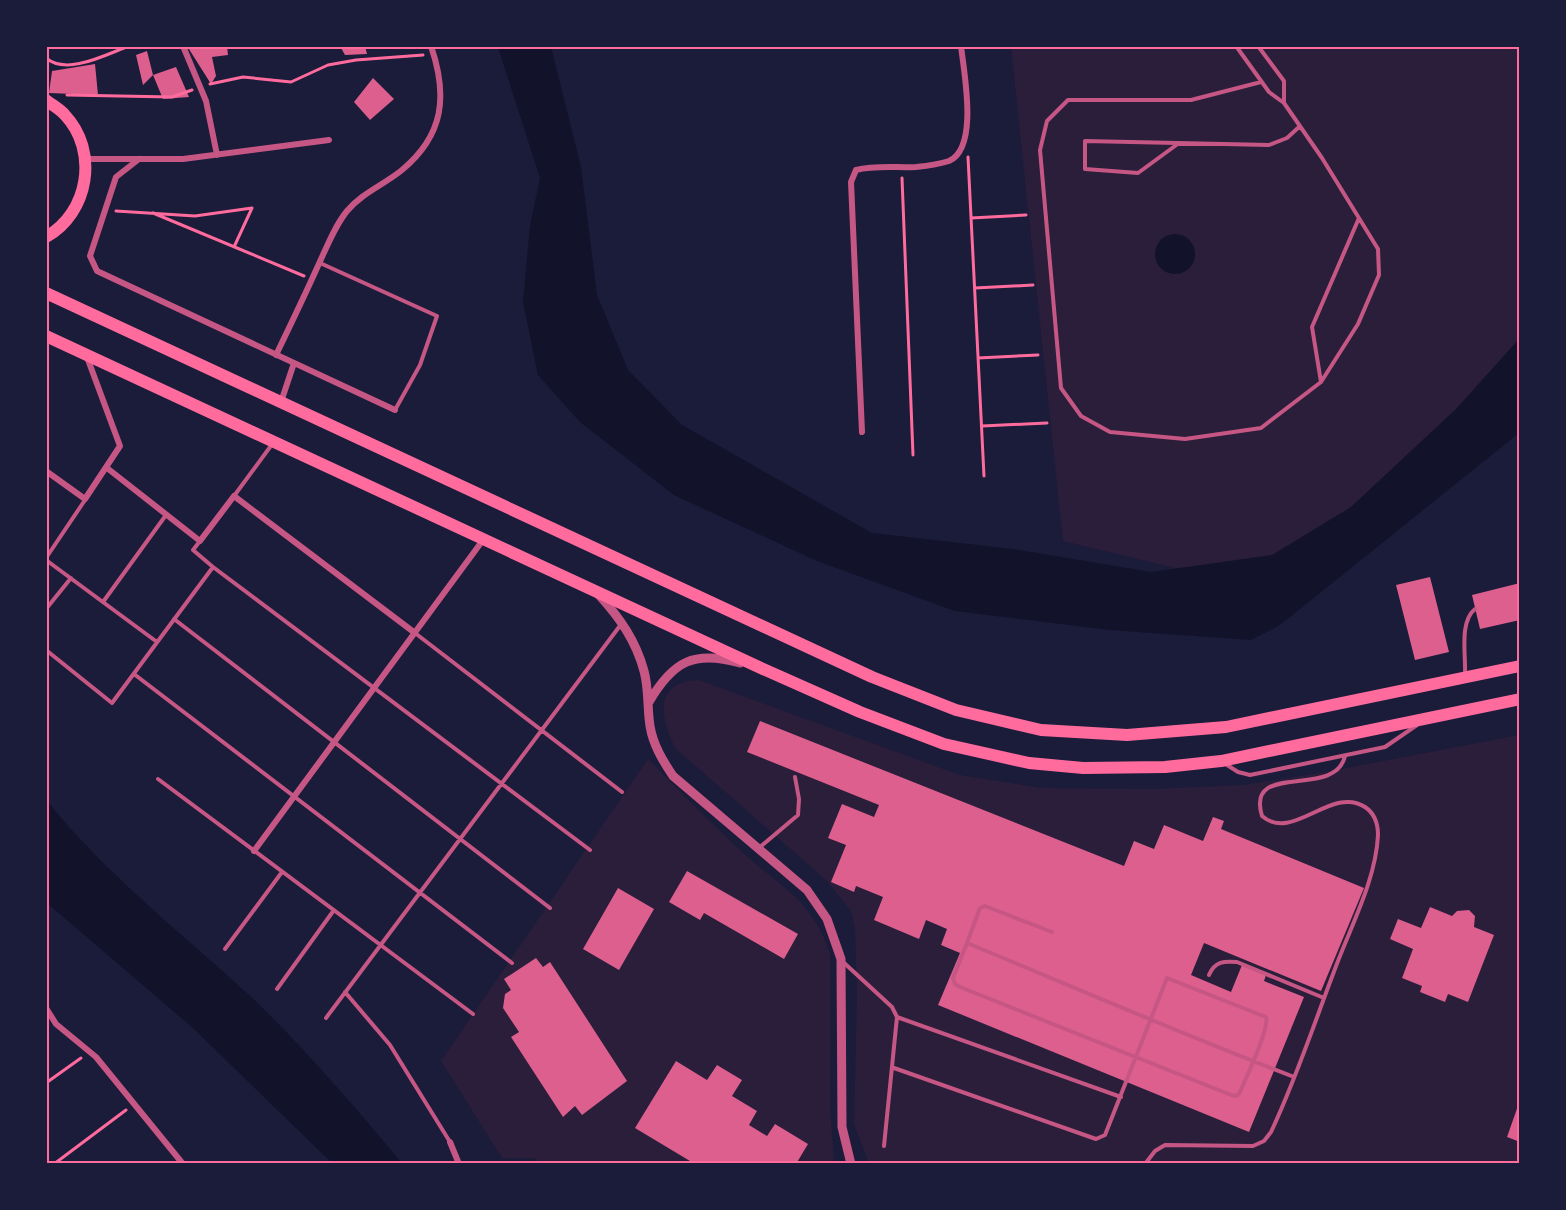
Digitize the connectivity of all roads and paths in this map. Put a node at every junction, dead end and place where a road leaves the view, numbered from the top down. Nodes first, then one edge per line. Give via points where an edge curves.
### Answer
1 (129, 46) edge
2 (183, 46) edge
3 (431, 46) edge
4 (961, 46) edge
5 (1236, 46) edge
6 (1258, 46) edge
7 (434, 55) junction
8 (46, 58) edge
9 (1261, 82) junction
10 (200, 87) junction
11 (67, 95) dead end
12 (46, 100) edge
13 (1284, 103) junction
14 (1299, 127) junction
15 (966, 135) junction
16 (329, 140) dead end
17 (1179, 143) junction
18 (217, 155) junction
19 (85, 159) junction
20 (139, 159) junction
21 (902, 167) junction
22 (105, 210) junction
23 (153, 213) junction
24 (1026, 215) dead end
25 (971, 218) junction
26 (1359, 218) junction
27 (46, 237) edge
28 (234, 248) junction
29 (320, 262) junction
30 (312, 279) junction
31 (1034, 285) dead end
32 (975, 288) junction
33 (46, 293) edge
34 (46, 336) edge
35 (86, 354) junction
36 (276, 355) junction
37 (1038, 355) dead end
38 (978, 358) junction
39 (294, 363) junction
40 (1322, 382) junction
41 (281, 402) junction
42 (395, 410) joint
43 (1047, 423) dead end
44 (982, 426) junction
45 (862, 432) dead end
46 (274, 442) junction
47 (913, 455) dead end
48 (107, 468) junction
49 (46, 471) edge
50 (984, 476) dead end
51 (234, 496) junction
52 (85, 499) junction
53 (166, 514) junction
54 (483, 540) junction
55 (200, 541) junction
56 (46, 559) edge
57 (213, 567) junction
58 (71, 578) junction
59 (598, 594) junction
60 (103, 602) junction
61 (46, 609) edge
62 (1475, 609) dead end
63 (174, 619) junction
64 (622, 623) junction
65 (416, 633) junction
66 (157, 642) junction
67 (46, 650) edge
68 (1520, 666) edge
69 (763, 669) junction
70 (134, 674) junction
71 (1465, 677) junction
72 (374, 689) junction
73 (1520, 700) edge
74 (649, 702) junction
75 (1425, 718) junction
76 (542, 730) junction
77 (334, 742) junction
78 (1345, 756) junction
79 (1221, 761) junction
80 (795, 777) dead end
81 (158, 778) dead end
82 (501, 785) junction
83 (622, 792) dead end
84 (295, 797) junction
85 (460, 839) junction
86 (757, 849) junction
87 (254, 850) junction
88 (590, 850) dead end
89 (282, 872) junction
90 (420, 893) junction
91 (550, 909) dead end
92 (334, 910) junction
93 (1052, 932) dead end
94 (967, 943) junction
95 (381, 945) junction
96 (225, 949) dead end
97 (841, 959) junction
98 (512, 963) dead end
99 (1209, 975) dead end
100 (277, 989) dead end
101 (345, 992) junction
102 (1324, 998) junction
103 (46, 1008) edge
104 (472, 1014) dead end
105 (897, 1017) junction
106 (326, 1018) dead end
107 (1151, 1019) junction
108 (90, 1052) junction
109 (1138, 1056) junction
110 (1252, 1060) junction
111 (894, 1068) junction
112 (1294, 1077) junction
113 (46, 1083) edge
114 (1121, 1097) junction
115 (135, 1103) junction
116 (450, 1142) joint
117 (884, 1146) dead end
118 (54, 1164) edge
119 (183, 1164) edge
120 (459, 1164) edge
121 (851, 1164) edge
122 (1145, 1164) edge

1 - 8 path via 76,64 59,65
2 - 10 street
3 - 7 street
4 - 15 street
5 - 9 lane
6 - 13 lane via 1284,81
7 - 10 path via 328,65 291,82 243,77
7 - 29 street via 440,121 424,148 402,170 347,210
9 - 13 lane
9 - 40 lane via 1191,100 1068,100 1047,121 1040,150 1061,388 1081,416 1110,432 1185,439 1261,428
10 - 11 path via 172,97
10 - 18 street
12 - 19 highway via 66,115
13 - 14 lane
14 - 17 lane via 1287,138 1269,145
14 - 26 lane
15 - 21 street via 960,150 950,160
15 - 25 path
16 - 18 street
17 - 17 lane via 1085,141 1085,170 1138,173
18 - 20 street
19 - 20 street
19 - 27 highway via 87,177 77,207 59,230
20 - 22 street via 117,177
21 - 45 street via 856,170 851,182
21 - 47 path
22 - 23 path
22 - 36 street via 90,256 97,271
23 - 28 path
23 - 28 path via 195,216 252,208
24 - 25 path
25 - 32 path
26 - 40 lane via 1312,327
26 - 40 lane via 1378,249 1379,275 1358,324
28 - 30 path
29 - 30 street
29 - 42 lane via 437,316 420,365
30 - 36 street
31 - 32 path
32 - 38 path
33 - 41 highway
34 - 35 highway
35 - 46 highway
35 - 48 street via 120,446
36 - 39 street
37 - 38 path
38 - 44 path
39 - 41 street
39 - 42 street
41 - 71 highway via 872,677 956,710 1041,730 1127,735 1226,727
43 - 44 path
44 - 50 path
46 - 51 lane
46 - 54 highway
48 - 52 street
48 - 53 street
49 - 52 street
51 - 55 street
51 - 65 street
52 - 56 lane
53 - 55 street
53 - 60 lane
54 - 59 highway
54 - 65 street
55 - 57 lane via 193,550
56 - 58 lane
57 - 63 lane
57 - 72 lane
58 - 60 lane
58 - 61 lane
59 - 64 street
59 - 69 highway
60 - 66 lane
62 - 71 lane via 1466,624
63 - 66 lane
63 - 77 lane
64 - 74 street via 644,671
64 - 76 lane
65 - 72 street
65 - 76 lane
66 - 70 lane
67 - 70 lane via 112,703
68 - 71 highway
69 - 74 street via 724,658 690,660 661,681
69 - 79 highway via 944,744 1029,763 1127,768
70 - 84 lane
72 - 77 street
72 - 82 lane
73 - 75 highway
74 - 86 street via 650,727 658,753 673,776
75 - 78 lane via 1385,747
75 - 79 highway
76 - 82 lane
76 - 83 lane
77 - 84 street
77 - 85 lane
78 - 79 lane via 1250,775
78 - 102 lane via 1342,767 1331,776 1264,790 1260,805 1262,816 1280,824 1348,802 1363,805 1375,820 1378,837 1367,884
80 - 86 lane via 798,815
81 - 87 lane
82 - 85 lane
82 - 88 lane
84 - 87 street
84 - 90 lane
85 - 90 lane
85 - 91 lane
86 - 97 street via 807,890 827,919
87 - 89 lane
89 - 92 lane
89 - 96 lane
90 - 95 lane
90 - 98 lane
92 - 95 lane
92 - 100 lane
93 - 94 lane via 984,906
94 - 107 lane
94 - 109 lane via 953,978 955,984
95 - 101 lane
95 - 104 lane
97 - 105 lane via 892,1007
97 - 121 street via 842,1127
99 - 102 lane via 1216,964 1238,962
101 - 106 lane
101 - 116 lane via 390,1045
102 - 112 lane
103 - 108 street via 56,1024
105 - 111 lane
105 - 114 lane
107 - 109 lane
107 - 110 lane
107 - 110 lane via 1167,978 1266,1017 1267,1024
108 - 113 path
108 - 115 street
109 - 110 lane via 1237,1096
109 - 114 lane
110 - 112 lane
111 - 114 lane via 1096,1139 1105,1135
111 - 117 lane
112 - 122 lane via 1280,1115 1264,1141 1253,1146 1164,1145
115 - 118 path
115 - 119 street
116 - 120 street

